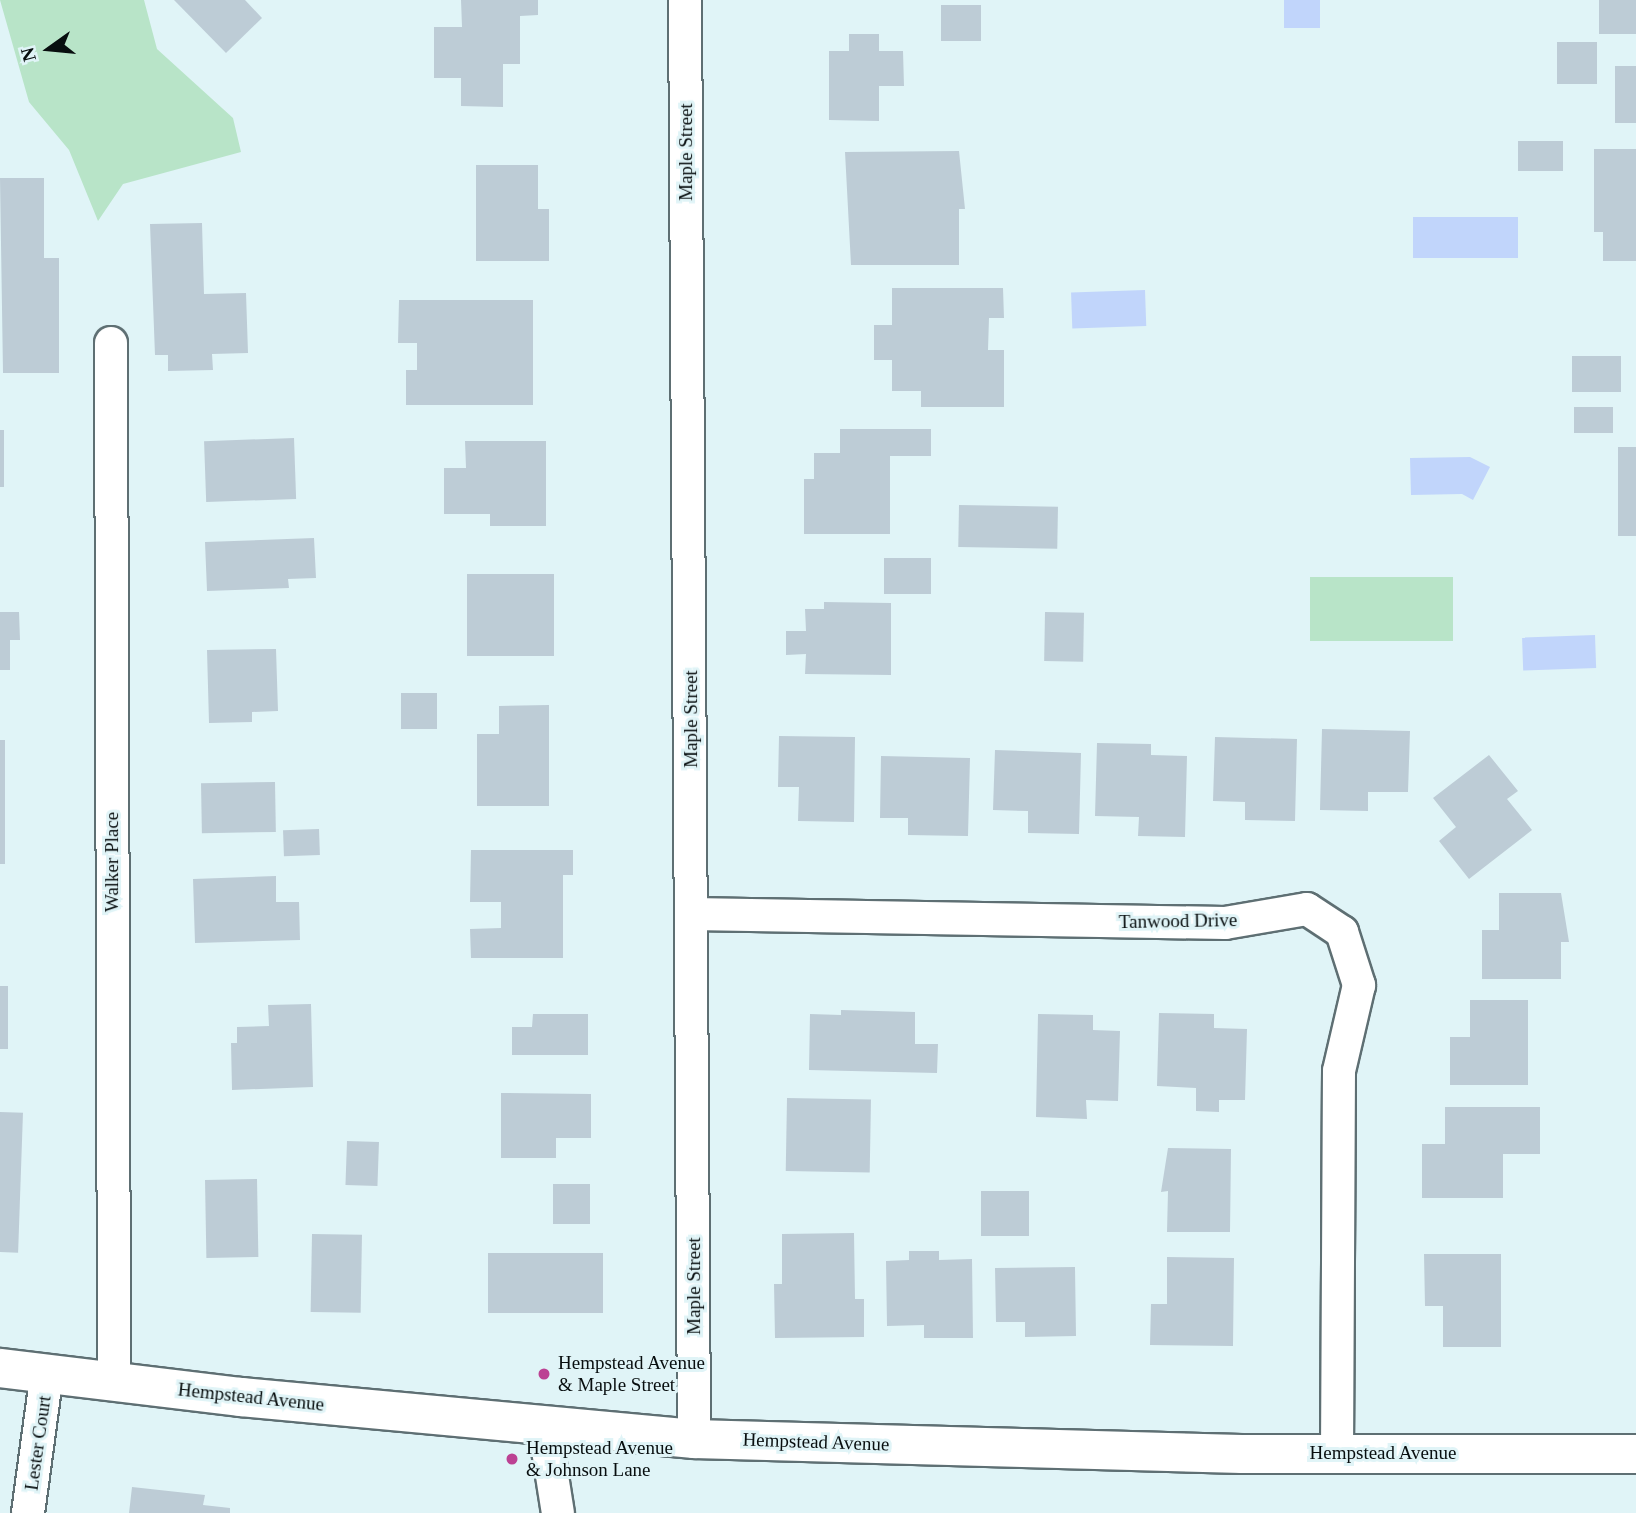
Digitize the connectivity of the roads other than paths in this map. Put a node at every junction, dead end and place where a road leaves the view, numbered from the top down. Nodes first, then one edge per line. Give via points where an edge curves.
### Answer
1 (685, 0) edge
2 (111, 343) dead end
3 (692, 914) junction
4 (0, 1368) edge
5 (47, 1373) junction
6 (114, 1382) junction
7 (544, 1425) junction
8 (694, 1439) junction
9 (1337, 1452) junction
10 (1636, 1454) edge
11 (28, 1513) edge
12 (558, 1513) edge

1 - 3 street, Maple Street
2 - 6 street, Walker Place
3 - 8 street, Maple Street
3 - 9 street, Tanwood Drive via 1225,923 1307,909 1342,932 1359,985 1339,1071
4 - 5 main road, Hempstead Avenue
5 - 6 main road, Hempstead Avenue
5 - 11 street, Lester Court
6 - 7 main road, Hempstead Avenue
7 - 8 main road, Hempstead Avenue
7 - 12 street
8 - 9 main road, Hempstead Avenue via 1242,1454
9 - 10 main road, Hempstead Avenue

